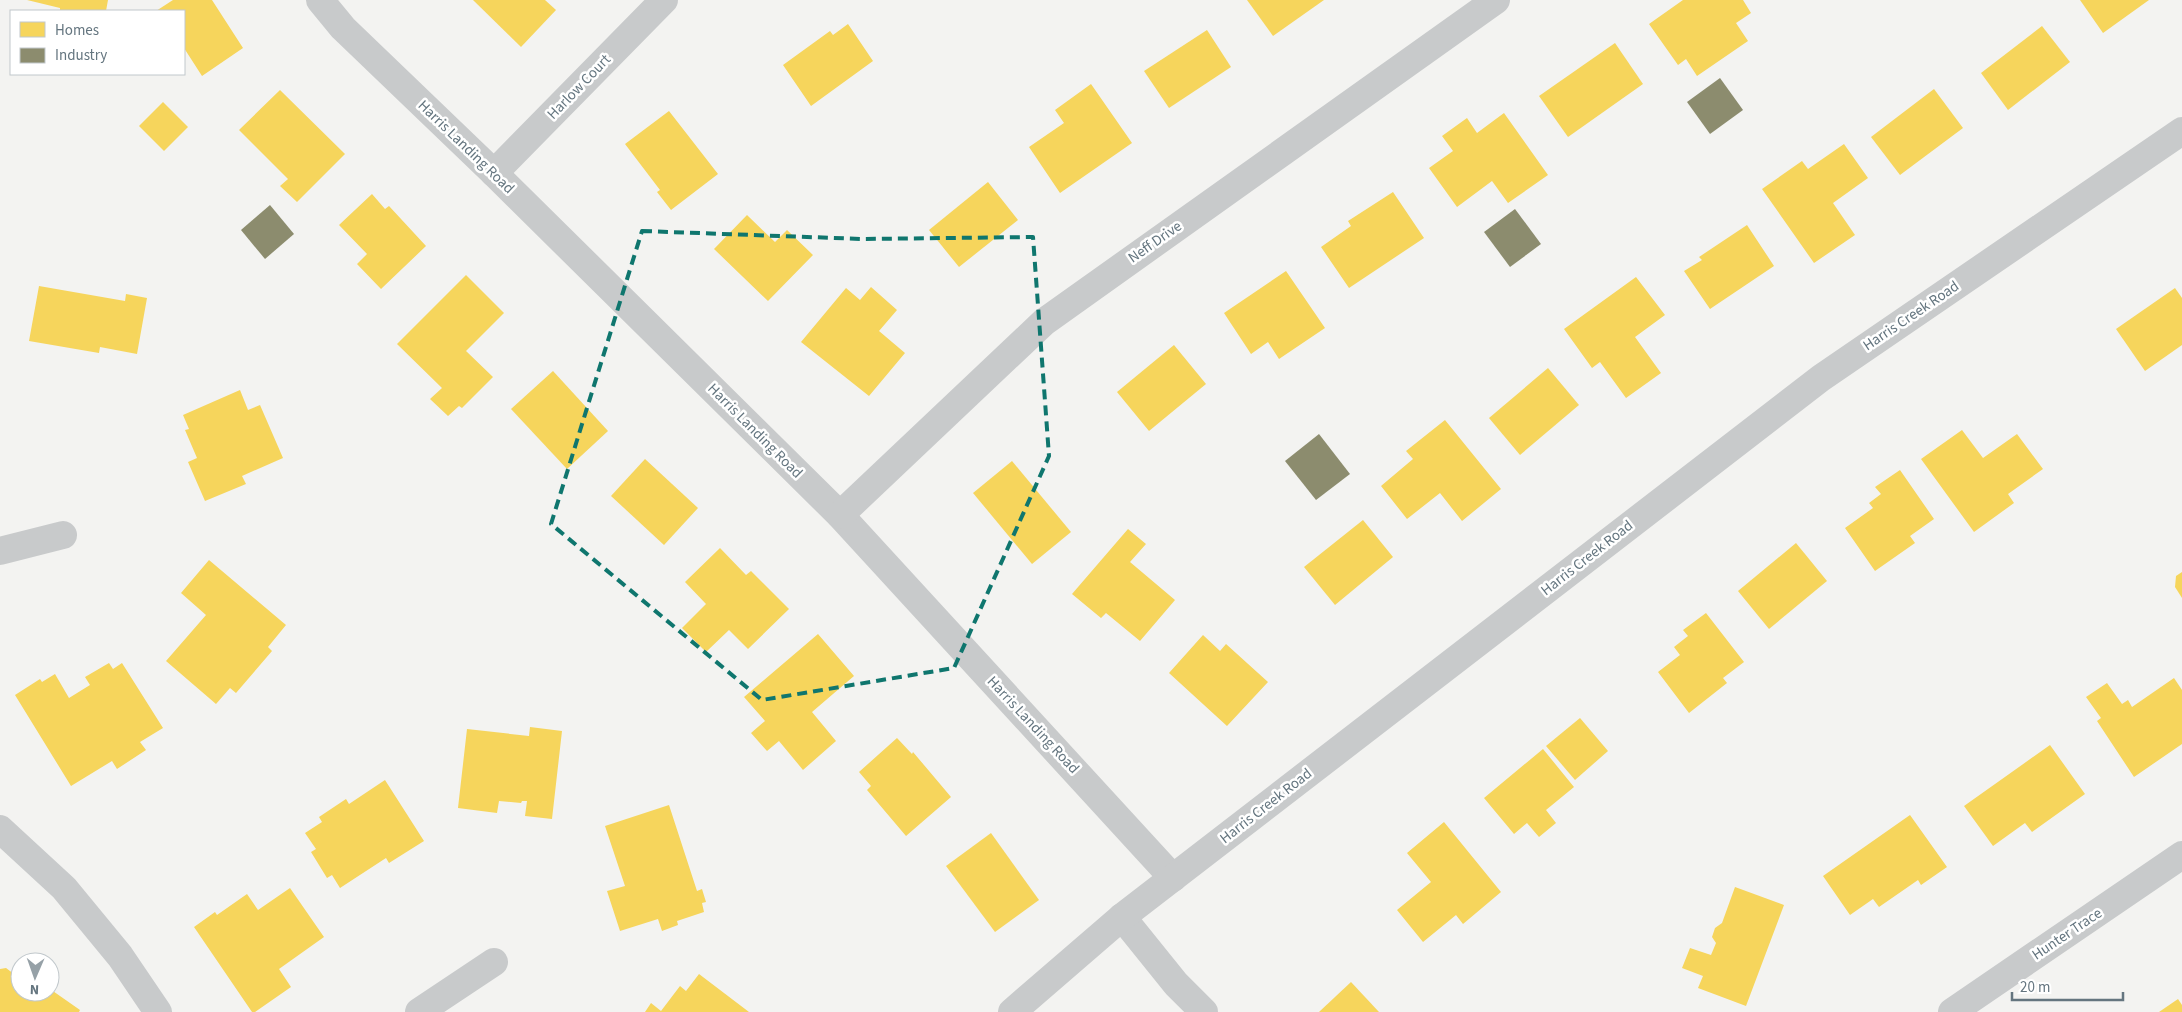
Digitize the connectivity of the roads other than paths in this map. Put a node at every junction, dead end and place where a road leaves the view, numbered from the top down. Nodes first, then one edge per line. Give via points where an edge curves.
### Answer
1 (320, 0) edge
2 (664, 0) edge
3 (1496, 0) edge
4 (2182, 131) edge
5 (494, 173) junction
6 (840, 515) junction
7 (63, 535) dead end
8 (0, 551) edge
9 (0, 829) edge
10 (2182, 855) edge
11 (1173, 878) junction
12 (1122, 917) junction
13 (494, 962) dead end
14 (158, 1012) edge
15 (419, 1012) edge
16 (1012, 1012) edge
17 (1204, 1012) edge
18 (1952, 1012) edge

1 - 5 street, Harris Landing Road via 343,28
2 - 5 street, Harlow Court
3 - 6 street, Neff Drive via 1044,322
4 - 11 street, Harris Creek Road via 1820,378
5 - 6 street, Harris Landing Road
6 - 11 street, Harris Landing Road
7 - 8 street
9 - 14 street via 64,888 120,956
10 - 18 street, Hunter Trace
11 - 12 street, Harris Creek Road
12 - 16 street, Harris Creek Road
12 - 17 street via 1176,984
13 - 15 street

